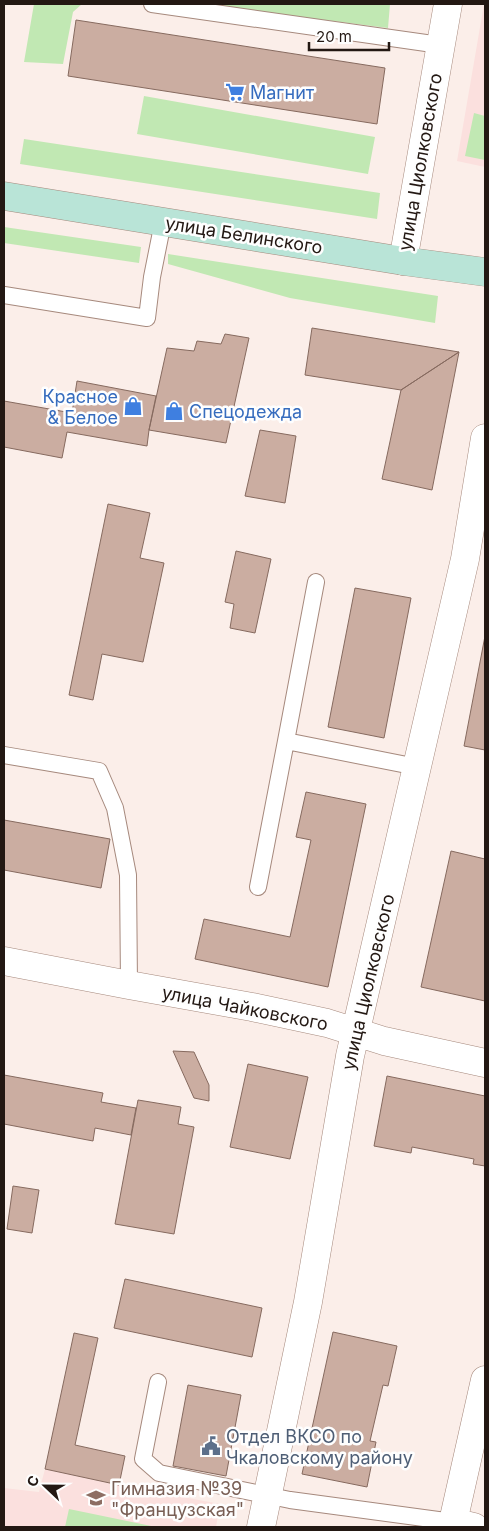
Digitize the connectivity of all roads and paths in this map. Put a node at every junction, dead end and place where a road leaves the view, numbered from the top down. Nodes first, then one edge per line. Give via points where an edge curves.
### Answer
1 (152, 4) edge
2 (448, 4) edge
3 (440, 45) junction
4 (4, 196) edge
5 (163, 222) junction
6 (403, 261) junction
7 (485, 272) edge
8 (4, 295) edge
9 (485, 438) edge
10 (316, 582) dead end
11 (286, 741) junction
12 (4, 755) edge
13 (417, 767) junction
14 (258, 886) dead end
15 (4, 960) edge
16 (129, 985) junction
17 (356, 1032) junction
18 (485, 1063) edge
19 (485, 1380) edge
20 (158, 1382) dead end
21 (268, 1496) junction
22 (460, 1526) edge
23 (262, 1527) edge

1 - 3 lane
2 - 3 street, улица Циолковского
3 - 6 street, улица Циолковского
4 - 5 main road, улица Белинского
5 - 6 main road, улица Белинского
5 - 8 lane via 147,318
6 - 7 main road, улица Белинского
9 - 13 street, улица Циолковского via 465,559
10 - 11 lane
11 - 13 lane
11 - 14 lane
12 - 16 lane via 99,771 115,808 128,875
13 - 17 street, улица Циолковского
15 - 16 street, улица Чайковского
16 - 17 street, улица Чайковского via 252,1007
17 - 18 street, улица Чайковского
17 - 21 street, улица Циолковского via 308,1302
19 - 22 street
20 - 21 lane via 143,1459 159,1473
21 - 22 lane
21 - 23 street, улица Циолковского

